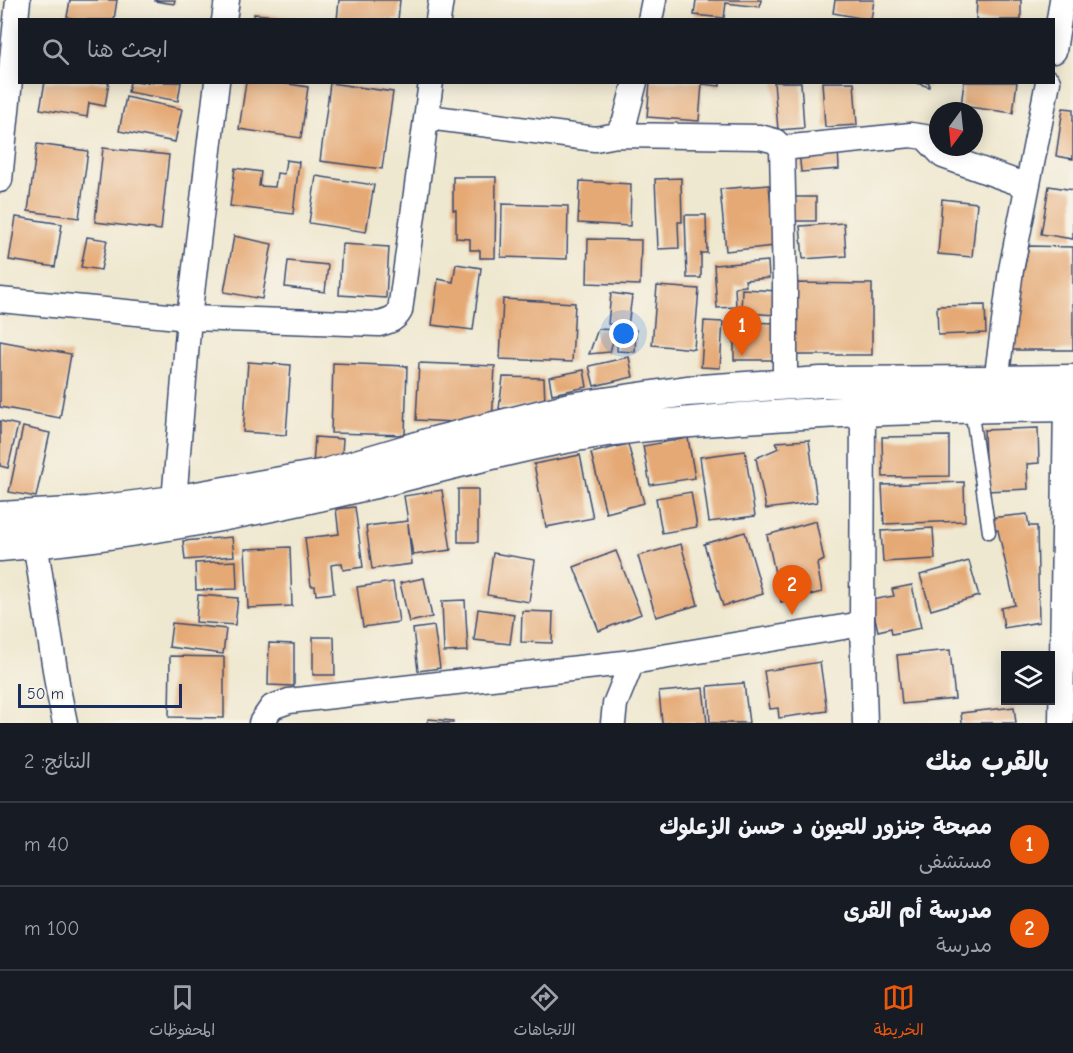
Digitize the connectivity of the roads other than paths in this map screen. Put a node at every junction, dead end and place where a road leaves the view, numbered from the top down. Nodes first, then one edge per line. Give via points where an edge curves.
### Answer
1 (18, 0) edge
2 (227, 0) edge
3 (441, 0) edge
4 (654, 0) edge
5 (1062, 0) edge
6 (224, 18) edge
7 (438, 18) edge
8 (650, 18) edge
9 (1055, 40) edge
10 (217, 84) edge
11 (431, 84) edge
12 (634, 84) edge
13 (1048, 84) edge
14 (428, 117) junction
15 (617, 135) junction
16 (782, 148) junction
17 (0, 180) edge
18 (1027, 186) junction
19 (0, 300) edge
20 (189, 318) junction
21 (996, 381) junction
22 (785, 384) junction
23 (1071, 397) edge
24 (971, 408) junction
25 (863, 410) junction
26 (174, 501) junction
27 (0, 518) edge
28 (989, 532) dead end
29 (35, 542) junction
30 (0, 546) edge
31 (862, 624) junction
32 (632, 662) junction
33 (65, 723) edge
34 (261, 723) edge
35 (613, 723) edge
36 (865, 723) edge
37 (1061, 723) edge

1 - 17 street
2 - 6 street
3 - 7 street
4 - 8 street
5 - 9 street
10 - 20 street
11 - 14 street
12 - 15 street via 625,121
13 - 18 street
14 - 15 street via 595,139
14 - 20 street via 400,311 392,321 380,324
15 - 16 street via 760,137 775,141
16 - 18 street via 911,135 925,137 944,156
16 - 22 street
18 - 21 street
19 - 20 street
20 - 26 street
21 - 22 street
21 - 23 street
22 - 26 street via 687,391 570,408 326,474
23 - 24 street
23 - 37 street
24 - 25 street
24 - 28 lane
25 - 29 street via 682,422 596,433 531,444 268,507 138,531
25 - 31 street
26 - 27 street
29 - 30 street
29 - 33 street
31 - 32 street
31 - 36 street
32 - 34 street via 289,701 272,707
32 - 35 street via 615,704

